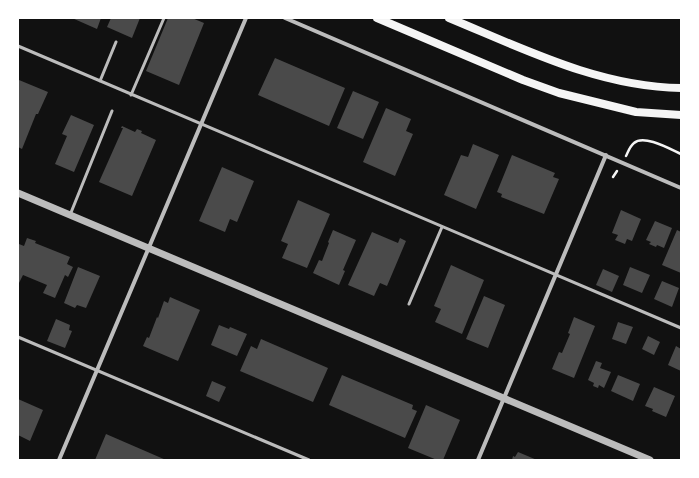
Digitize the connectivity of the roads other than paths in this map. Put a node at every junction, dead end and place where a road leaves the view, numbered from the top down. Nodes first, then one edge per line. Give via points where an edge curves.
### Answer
1 (164, 18) edge
2 (246, 18) edge
3 (285, 18) edge
4 (376, 18) edge
5 (449, 18) edge
6 (116, 42) dead end
7 (18, 46) edge
8 (100, 81) junction
9 (681, 88) edge
10 (131, 95) junction
11 (112, 111) dead end
12 (681, 116) edge
13 (201, 124) junction
14 (606, 156) junction
15 (681, 188) edge
16 (18, 194) edge
17 (70, 215) junction
18 (442, 227) junction
19 (148, 248) junction
20 (556, 275) junction
21 (409, 304) dead end
22 (681, 328) edge
23 (18, 338) edge
24 (97, 371) junction
25 (504, 398) junction
26 (59, 460) edge
27 (309, 460) edge
28 (478, 460) edge
29 (650, 460) edge

1 - 10 lane
2 - 13 street
3 - 14 street
4 - 12 main road via 559,93 636,112
5 - 9 main road via 572,69 609,79
6 - 8 lane
7 - 8 lane
8 - 10 lane
10 - 13 lane
11 - 17 lane
13 - 18 lane
13 - 19 street
14 - 15 street
14 - 20 street
16 - 17 street
17 - 19 street
18 - 20 lane
18 - 21 lane
19 - 24 street
19 - 25 street
20 - 22 lane
20 - 25 street
23 - 24 lane
24 - 26 street
24 - 27 lane
25 - 28 street
25 - 29 street

